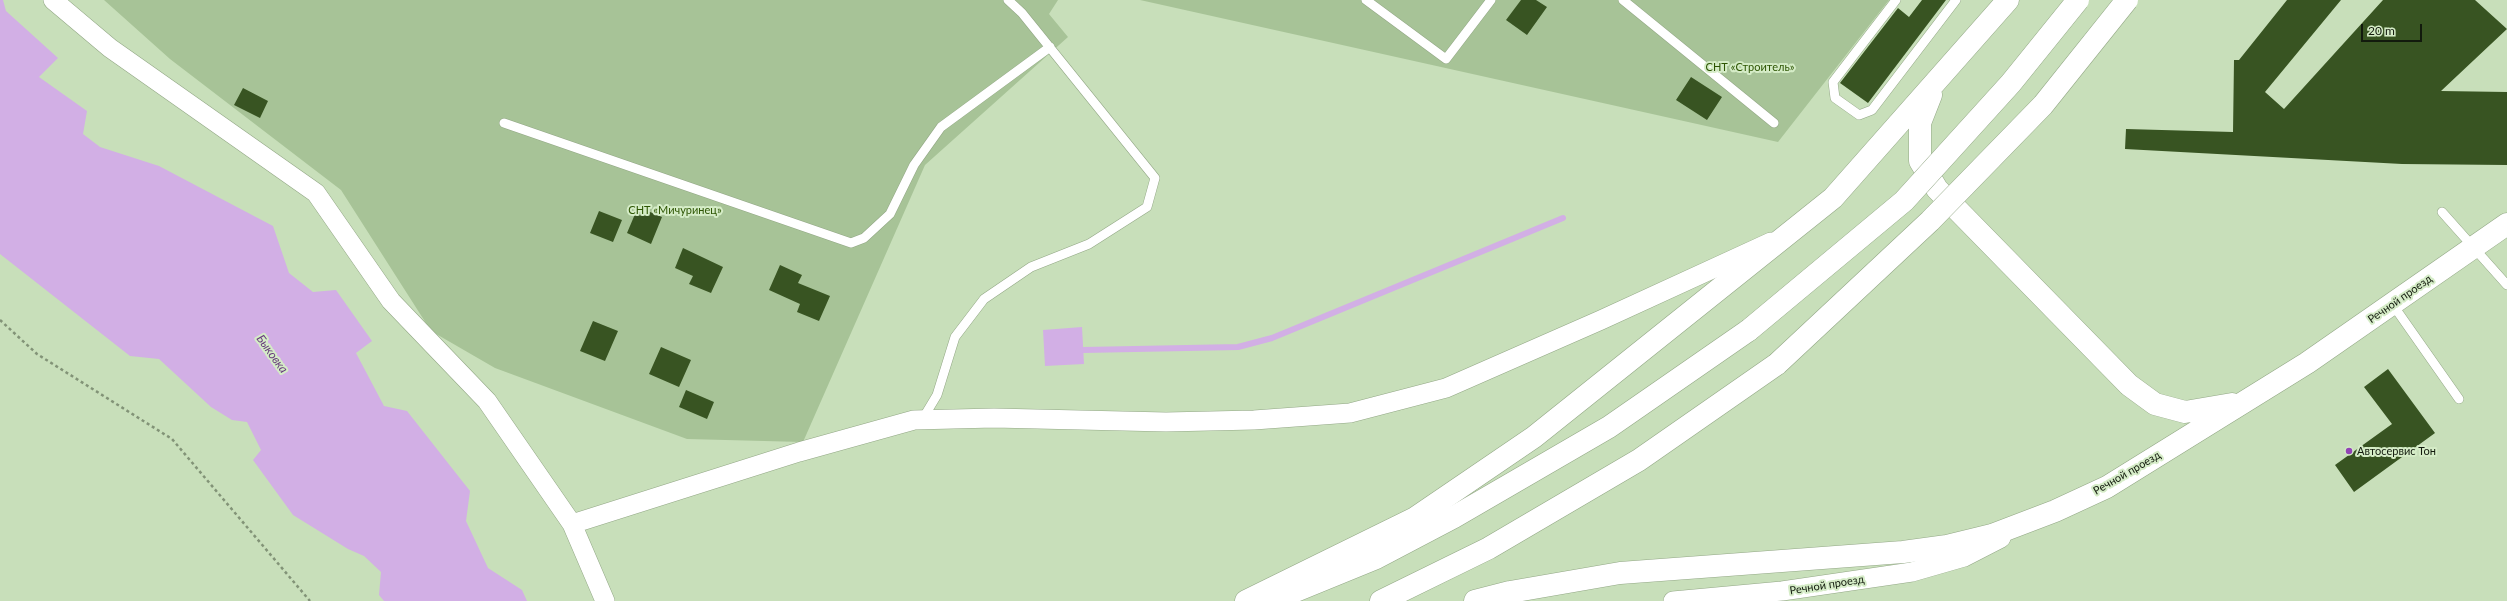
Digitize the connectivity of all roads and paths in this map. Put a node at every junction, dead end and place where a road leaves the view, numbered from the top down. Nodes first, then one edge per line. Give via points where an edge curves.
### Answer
1 (53, 0) edge
2 (1008, 0) edge
3 (1366, 0) edge
4 (1491, 0) edge
5 (1623, 0) edge
6 (1896, 0) edge
7 (1956, 0) edge
8 (2008, 0) edge
9 (2078, 0) edge
10 (2126, 0) edge
11 (1050, 48) junction
12 (1937, 80) junction
13 (1774, 122) dead end
14 (504, 123) dead end
15 (2442, 212) dead end
16 (2507, 224) edge
17 (1788, 234) junction
18 (2474, 246) junction
19 (2507, 285) edge
20 (2393, 305) junction
21 (0, 320) edge
22 (2459, 399) dead end
23 (2243, 402) junction
24 (922, 420) junction
25 (2055, 511) junction
26 (572, 524) junction
27 (310, 601) edge
28 (604, 601) edge
29 (1246, 601) edge
30 (1271, 601) edge
31 (1381, 601) edge
32 (1475, 601) edge
33 (1673, 601) edge

1 - 26 street via 110,48 316,193 391,301 487,401
2 - 11 lane
3 - 4 lane via 1446,59
5 - 13 lane
6 - 7 lane via 1833,82 1835,98 1859,115 1872,110
8 - 12 main road
9 - 30 main road, bridge via 2011,83 1904,200 1748,330 1609,427 1454,517 1376,558
10 - 31 main road, bridge via 2043,105 1930,221 1777,364 1639,460 1489,548
11 - 14 lane via 941,127 914,165 890,214 864,238 851,243
11 - 24 lane via 1155,178 1147,207 1088,244 1031,267 984,299 955,337 937,395
12 - 17 main road via 1833,198
12 - 23 main road via 1920,122 1920,160 1937,189 2129,385 2155,404 2185,412
15 - 18 lane
16 - 18 main road, Речной проезд
17 - 24 street via 1446,388 1350,413 1254,420 1166,422 994,418
17 - 29 main road via 1534,437 1415,518
18 - 19 lane
18 - 20 main road, Речной проезд
20 - 22 lane
20 - 23 main road, Речной проезд via 2307,363
21 - 27 path via 37,354 172,439
23 - 25 main road, Речной проезд via 2108,487
24 - 26 street via 798,452
25 - 32 main road via 1992,535 1946,546 1903,552 1620,573 1510,592
25 - 33 street, Речной проезд via 1964,557 1912,572 1782,591
26 - 28 street

